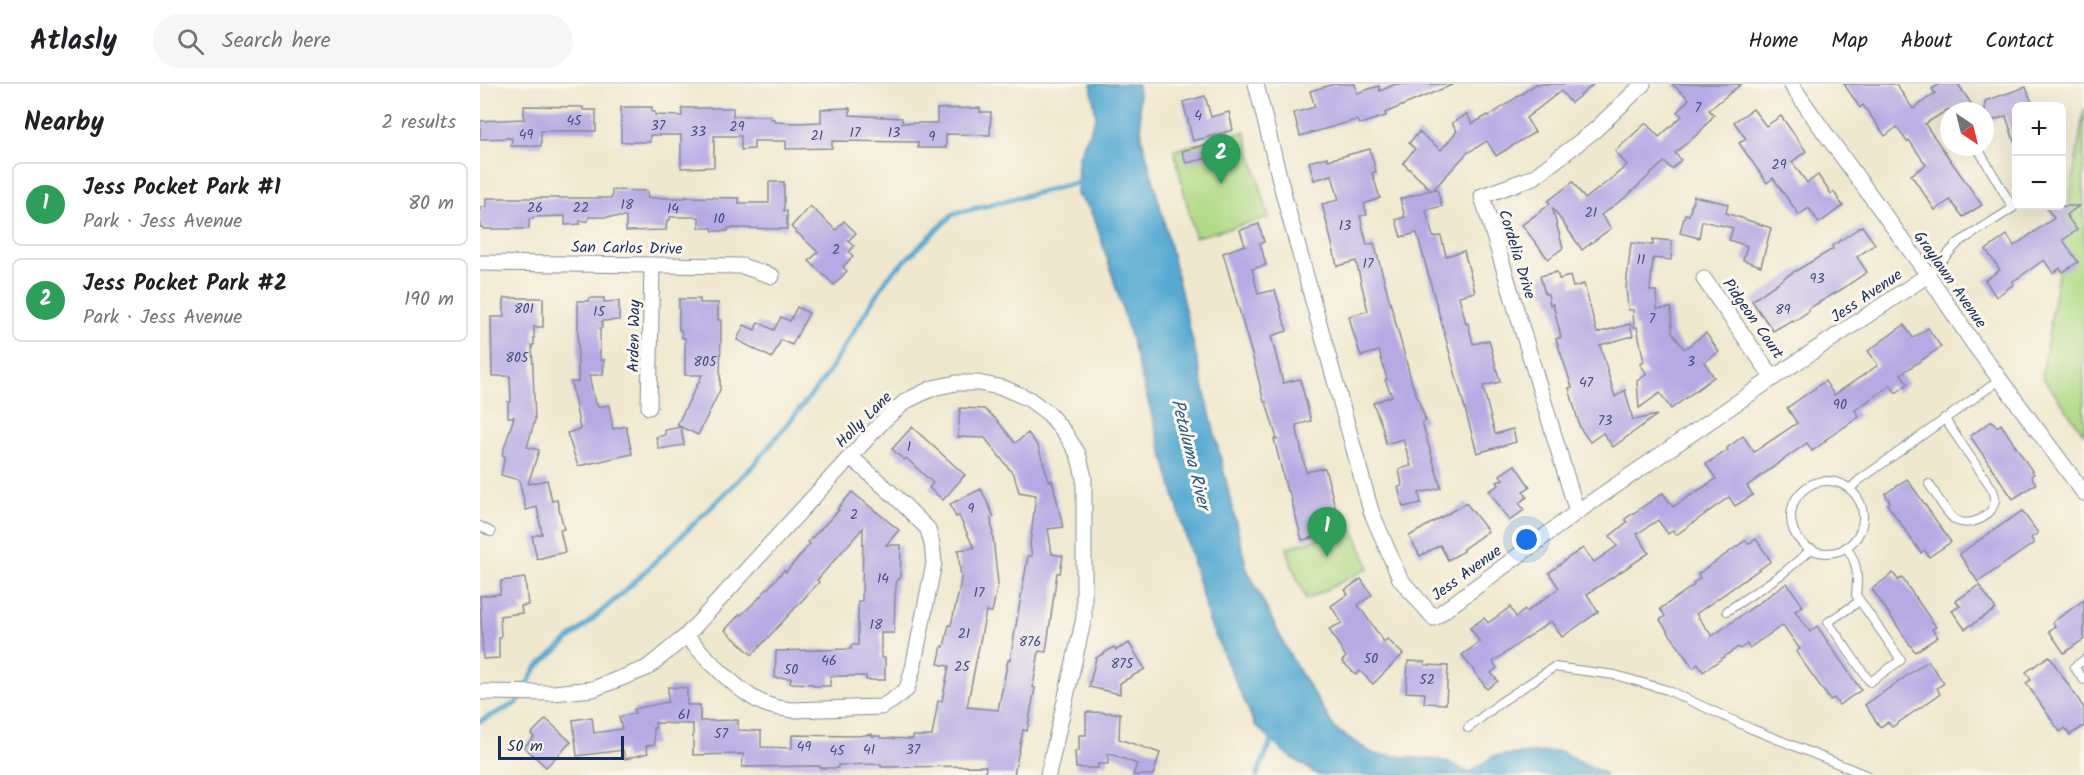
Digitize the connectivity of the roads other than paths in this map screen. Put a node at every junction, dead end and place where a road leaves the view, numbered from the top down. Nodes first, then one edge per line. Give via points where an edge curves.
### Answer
1 (1256, 84) edge
2 (1643, 84) edge
3 (1791, 84) edge
4 (1982, 156) edge
5 (480, 263) edge
6 (652, 265) junction
7 (1928, 275) junction
8 (772, 276) dead end
9 (1704, 279) dead end
10 (1773, 378) junction
11 (2001, 380) junction
12 (650, 407) dead end
13 (1944, 418) junction
14 (851, 457) junction
15 (1929, 484) dead end
16 (1850, 489) junction
17 (2084, 493) edge
18 (1578, 512) junction
19 (480, 526) edge
20 (491, 531) dead end
21 (1846, 546) junction
22 (1812, 549) junction
23 (1860, 601) junction
24 (1727, 611) dead end
25 (686, 636) junction
26 (2084, 660) edge
27 (2084, 680) edge
28 (482, 692) edge
29 (1468, 728) dead end
30 (1048, 775) edge
31 (1866, 775) edge

1 - 18 street, Jess Avenue via 1371,511 1400,579 1434,618
2 - 18 street, Cordelia Drive via 1595,130 1533,177 1482,196
3 - 7 street, Graylawn Avenue
4 - 7 lane via 2013,208 1958,243
5 - 6 street, San Carlos Drive
6 - 8 street, San Carlos Drive via 742,266
6 - 12 street, Arden Way
7 - 10 street, Jess Avenue
7 - 11 street, Graylawn Avenue
9 - 10 street, Pidgeon Court
10 - 18 street, Jess Avenue
11 - 13 lane
11 - 17 street, Graylawn Avenue
13 - 15 lane via 1993,490 1995,500 1989,512 1964,524 1953,519
13 - 16 lane
14 - 25 street, Holly Lane
14 - 25 street via 928,529 934,563 907,689 881,707 780,709 764,704 738,686
14 - 30 street, Holly Lane via 906,401 933,388 956,383 1004,388 1029,399 1049,414 1069,440 1084,477 1084,618
16 - 21 lane via 1860,505 1862,524
16 - 22 lane via 1824,481 1799,494 1791,521 1798,539
19 - 20 lane
21 - 22 lane via 1829,552
21 - 23 lane via 1855,558 1856,595
22 - 24 lane
23 - 23 lane via 1828,622 1870,682 1902,660
25 - 28 street, Holly Lane via 647,668 593,689
26 - 27 lane via 2074,667
29 - 31 lane via 1554,667 1614,675 1667,690

